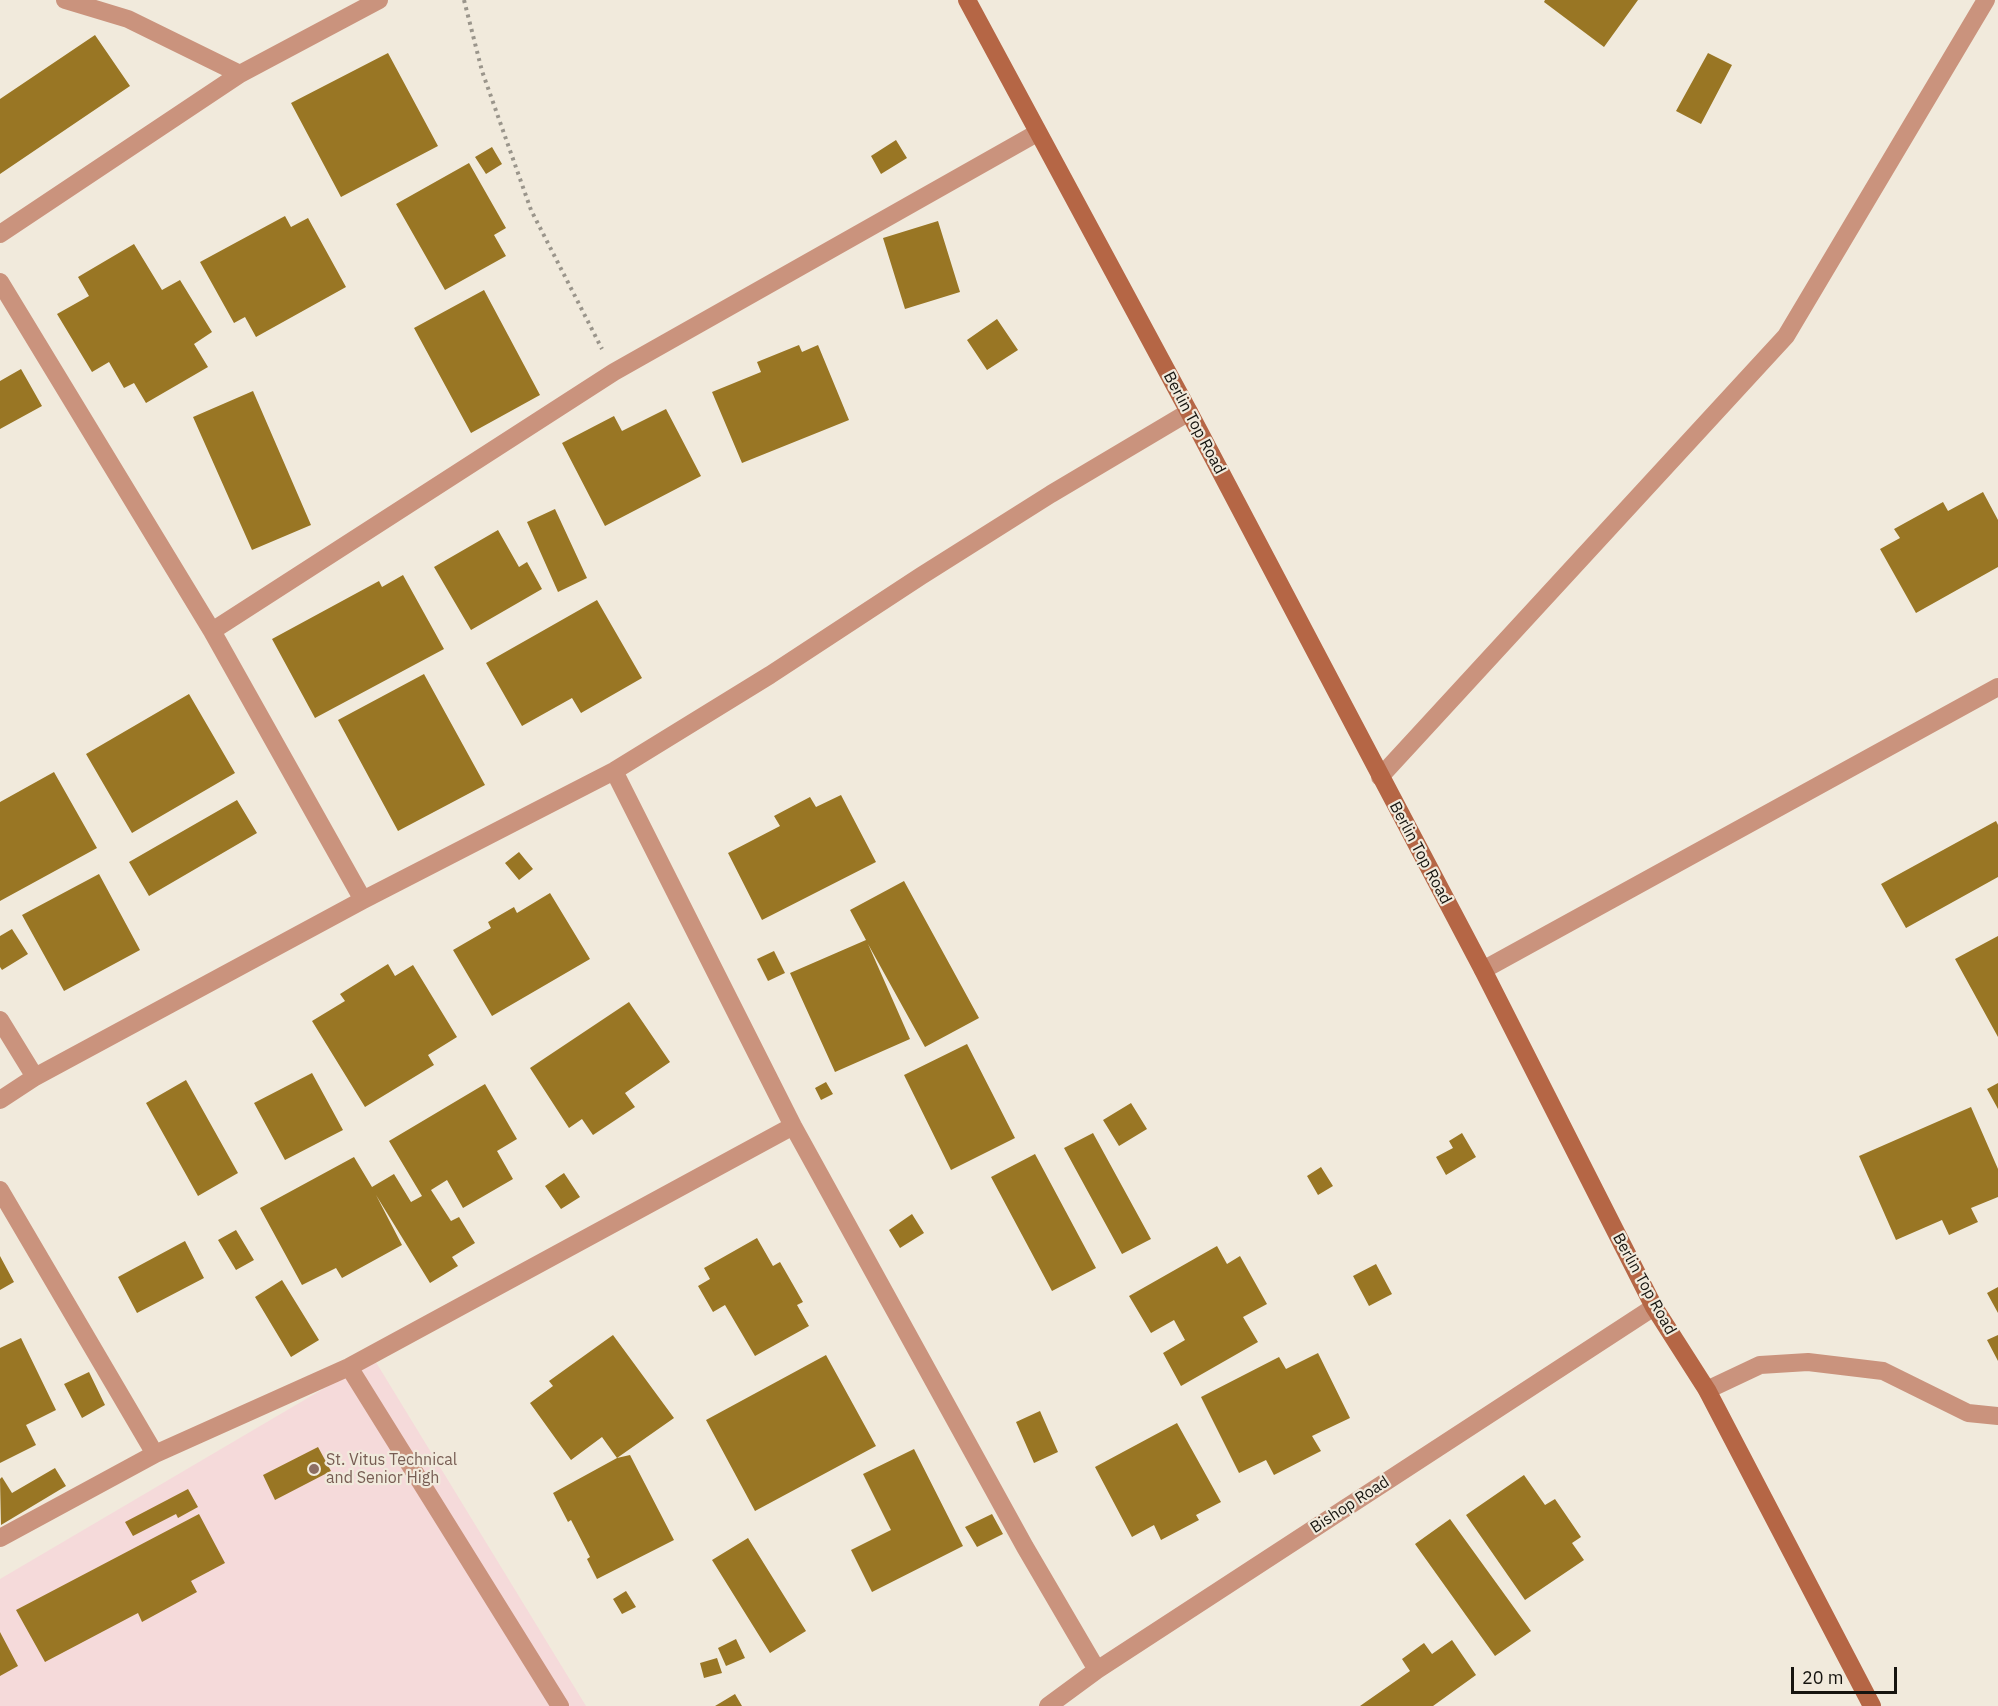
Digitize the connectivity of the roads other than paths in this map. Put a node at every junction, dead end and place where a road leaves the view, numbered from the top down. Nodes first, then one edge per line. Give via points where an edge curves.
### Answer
1 (65, 0) edge
2 (379, 0) edge
3 (967, 0) edge
4 (1986, 0) edge
5 (240, 74) junction
6 (1037, 133) junction
7 (0, 234) edge
8 (0, 282) edge
9 (1189, 412) junction
10 (212, 631) junction
11 (1998, 687) edge
12 (614, 771) junction
13 (1380, 777) junction
14 (363, 900) junction
15 (1483, 970) junction
16 (0, 1020) edge
17 (35, 1077) junction
18 (0, 1100) edge
19 (793, 1126) junction
20 (0, 1190) edge
21 (1654, 1307) junction
22 (349, 1367) junction
23 (1707, 1390) junction
24 (1998, 1416) edge
25 (155, 1454) junction
26 (0, 1538) edge
27 (1097, 1670) junction
28 (560, 1706) edge
29 (1048, 1706) edge
30 (1872, 1706) edge

1 - 5 street via 128,19
2 - 5 street
3 - 6 street, Berlin Top Road
4 - 13 street via 1786,336
5 - 7 street
6 - 9 street, Berlin Top Road
6 - 10 street via 614,372
8 - 10 street
9 - 12 street via 1051,494
9 - 13 street, Berlin Top Road
10 - 14 street
11 - 15 street
12 - 14 street
12 - 19 street
13 - 15 street, Berlin Top Road
14 - 17 street
15 - 21 street, Berlin Top Road
16 - 17 street
17 - 18 street
19 - 22 street
19 - 27 street
20 - 25 street
21 - 23 street, Berlin Top Road
21 - 27 street, Bishop Road
22 - 25 street
22 - 28 street
23 - 24 street via 1760,1365 1808,1362 1882,1371 1968,1413
23 - 30 street, Berlin Top Road
25 - 26 street
27 - 29 street, Bishop Road

